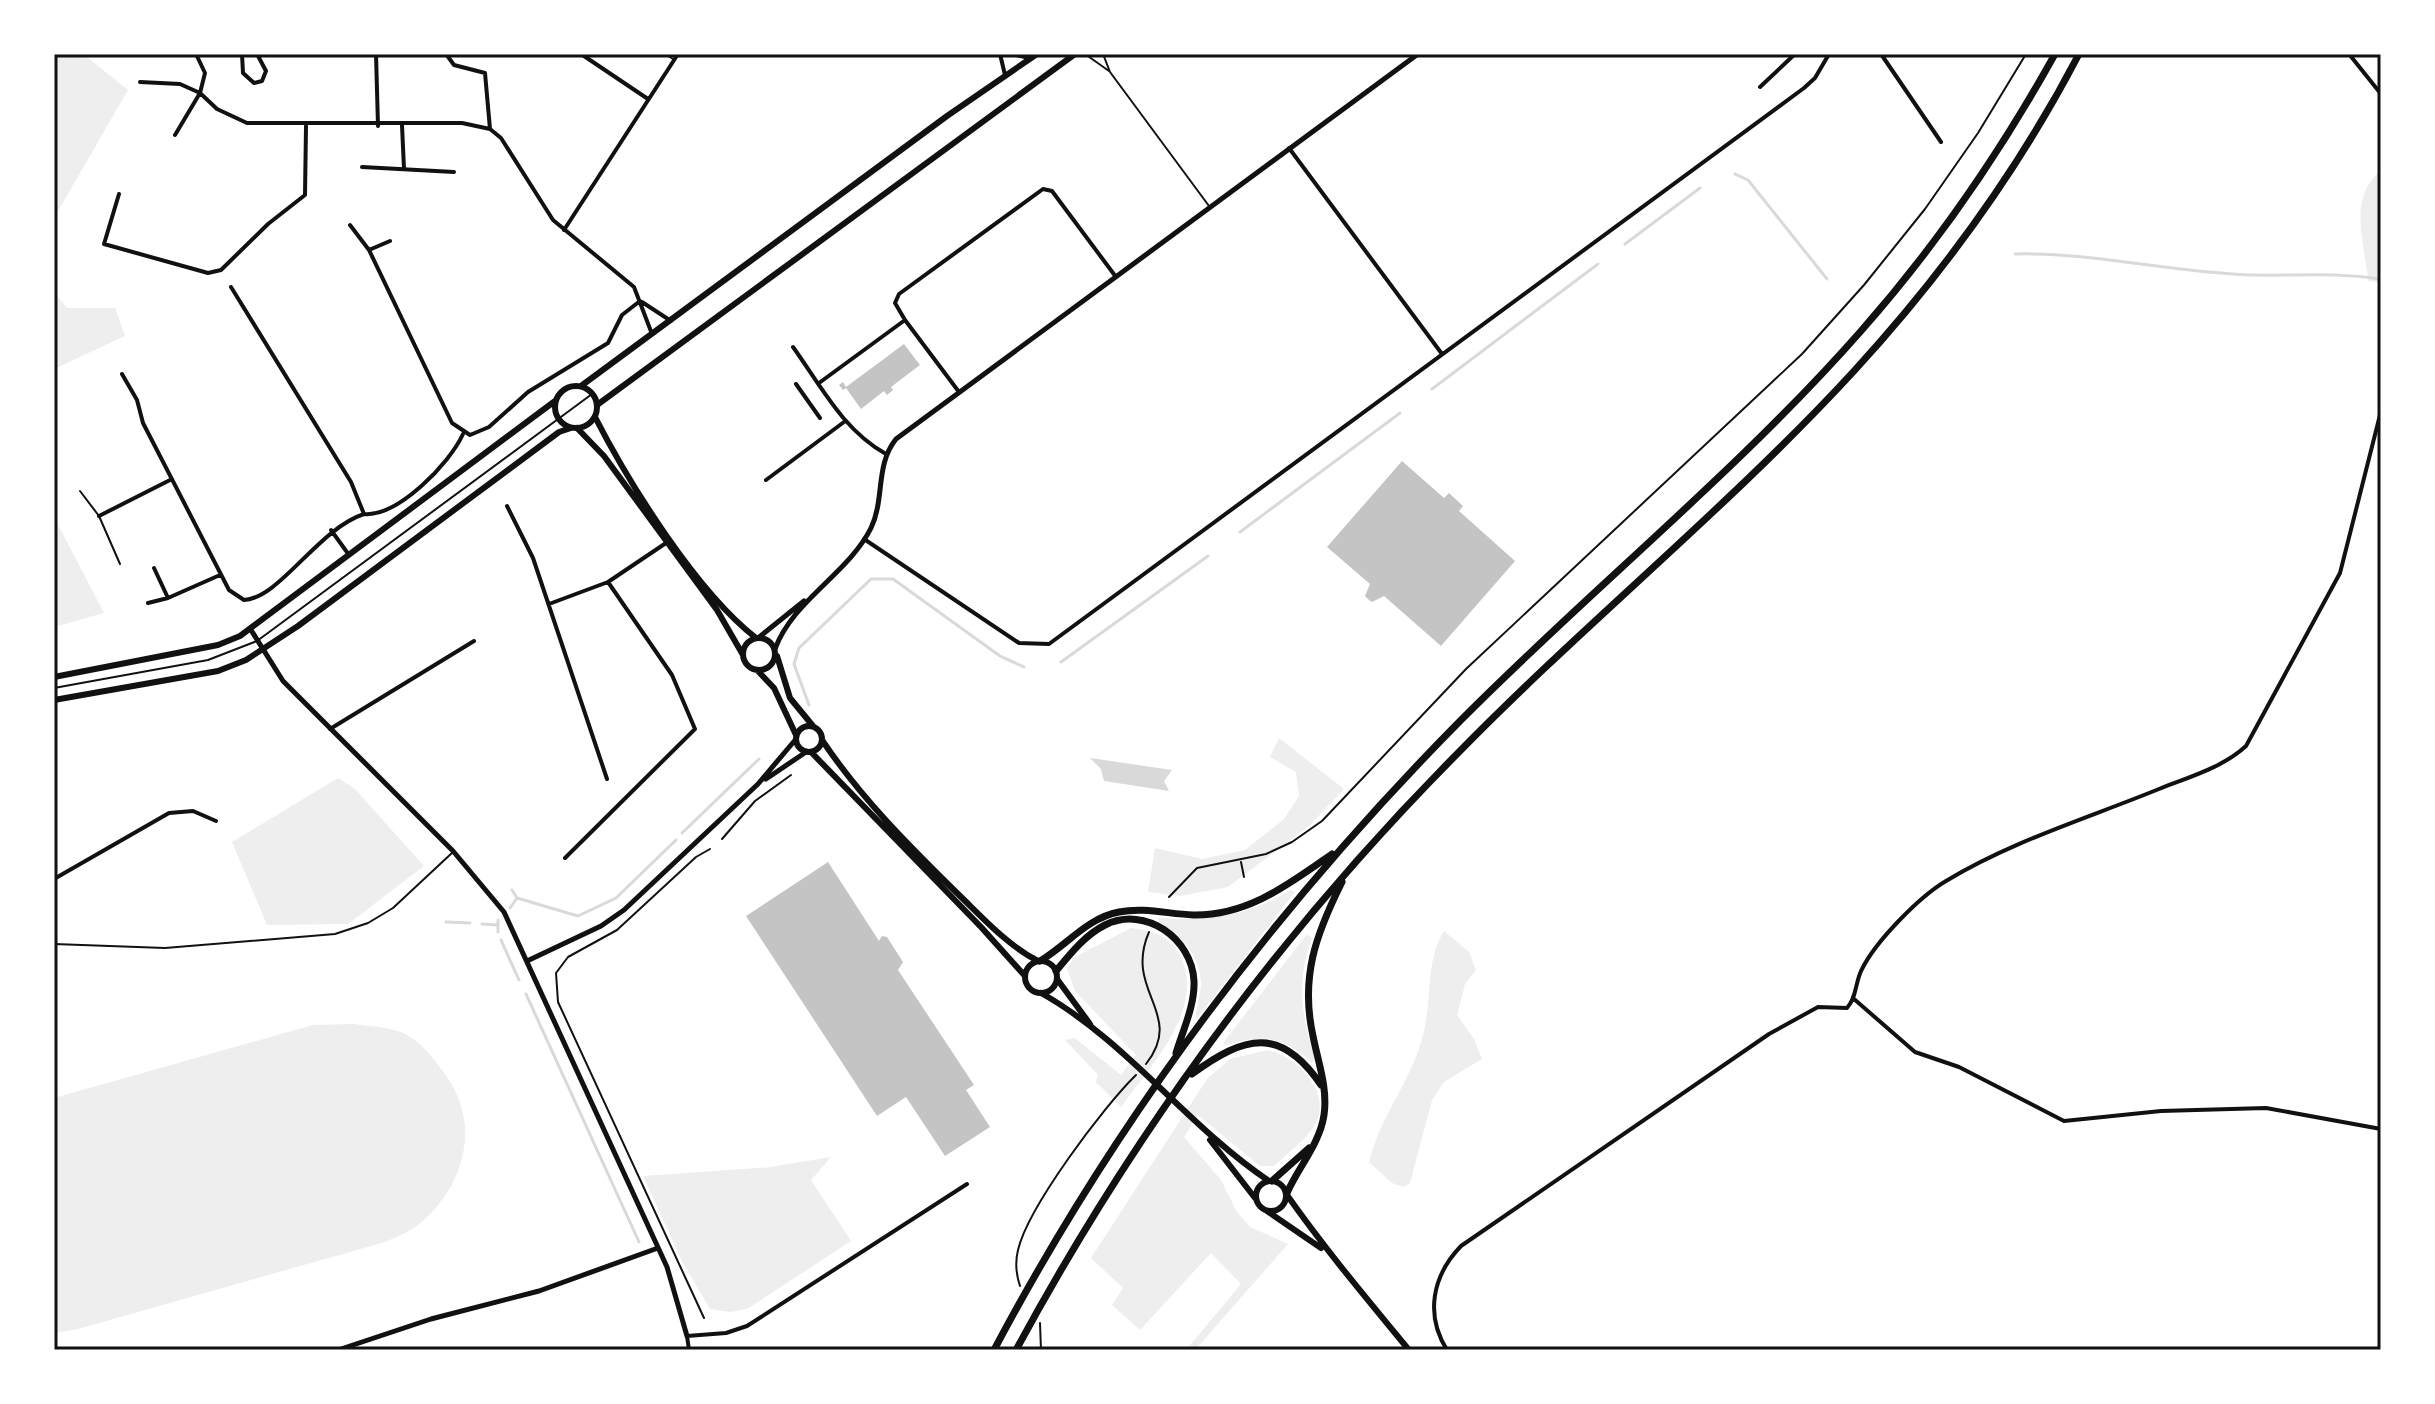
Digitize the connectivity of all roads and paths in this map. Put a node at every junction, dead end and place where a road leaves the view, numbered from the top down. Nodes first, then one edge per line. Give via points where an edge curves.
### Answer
1 (196, 54) edge
2 (242, 54) edge
3 (257, 54) edge
4 (376, 54) edge
5 (446, 54) edge
6 (581, 54) edge
7 (665, 54) edge
8 (1000, 54) edge
9 (1012, 54) edge
10 (1075, 54) edge
11 (1085, 54) edge
12 (1103, 54) edge
13 (1418, 54) edge
14 (1795, 54) edge
15 (1829, 54) edge
16 (1881, 54) edge
17 (2026, 54) edge
18 (2055, 54) edge
19 (2079, 54) edge
20 (2349, 54) edge
21 (1034, 56) edge
22 (676, 57) edge
23 (1110, 72) junction
24 (1006, 77) junction
25 (140, 82) dead end
26 (1760, 87) dead end
27 (200, 93) junction
28 (2381, 94) edge
29 (648, 99) junction
30 (402, 125) junction
31 (306, 126) junction
32 (378, 126) junction
33 (490, 129) junction
34 (175, 135) dead end
35 (1941, 142) dead end
36 (1289, 148) junction
37 (362, 167) dead end
38 (404, 169) junction
39 (454, 172) dead end
40 (119, 194) dead end
41 (1209, 207) junction
42 (350, 225) dead end
43 (564, 230) junction
44 (390, 241) dead end
45 (369, 250) junction
46 (1116, 277) junction
47 (231, 287) dead end
48 (640, 301) junction
49 (905, 320) junction
50 (672, 322) junction
51 (653, 336) junction
52 (793, 347) dead end
53 (1442, 354) junction
54 (122, 374) dead end
55 (819, 383) junction
56 (796, 384) dead end
57 (581, 386) junction
58 (959, 392) junction
59 (592, 394) junction
60 (555, 401) junction
61 (597, 405) junction
62 (2381, 411) edge
63 (557, 417) junction
64 (595, 417) junction
65 (820, 418) dead end
66 (844, 422) junction
67 (574, 428) junction
68 (463, 433) junction
69 (886, 454) junction
70 (172, 479) junction
71 (766, 480) dead end
72 (80, 491) dead end
73 (507, 506) dead end
74 (364, 514) junction
75 (99, 516) junction
76 (331, 530) junction
77 (864, 539) junction
78 (669, 541) junction
79 (350, 557) junction
80 (120, 564) dead end
81 (154, 568) dead end
82 (220, 575) junction
83 (608, 582) junction
84 (812, 596) junction
85 (168, 598) junction
86 (148, 603) dead end
87 (549, 604) junction
88 (251, 630) junction
89 (757, 638) junction
90 (257, 641) junction
91 (474, 641) dead end
92 (262, 651) junction
93 (775, 651) junction
94 (743, 655) junction
95 (757, 670) junction
96 (54, 677) edge
97 (54, 688) edge
98 (54, 700) edge
99 (813, 726) junction
100 (330, 729) junction
101 (796, 737) junction
102 (822, 740) junction
103 (808, 752) junction
104 (791, 775) dead end
105 (607, 779) dead end
106 (758, 784) junction
107 (216, 821) dead end
108 (722, 839) dead end
109 (710, 849) dead end
110 (1341, 849) junction
111 (453, 851) junction
112 (565, 858) dead end
113 (1240, 860) junction
114 (1347, 873) junction
115 (1244, 877) dead end
116 (54, 879) edge
117 (1169, 897) dead end
118 (1149, 932) dead end
119 (54, 944) edge
120 (527, 961) junction
121 (1039, 961) junction
122 (1056, 975) junction
123 (1025, 976) junction
124 (1041, 993) junction
125 (1854, 999) junction
126 (1092, 1027) junction
127 (1173, 1060) junction
128 (1145, 1065) dead end
129 (1137, 1073) dead end
130 (1184, 1080) junction
131 (1323, 1088) junction
132 (1198, 1126) junction
133 (2381, 1129) edge
134 (1310, 1147) junction
135 (1270, 1181) junction
136 (967, 1184) dead end
137 (1287, 1194) junction
138 (1256, 1201) junction
139 (1267, 1211) junction
140 (1035, 1214) dead end
141 (658, 1248) junction
142 (1327, 1253) junction
143 (704, 1318) dead end
144 (687, 1336) junction
145 (338, 1350) edge
146 (689, 1350) edge
147 (994, 1350) edge
148 (1016, 1350) edge
149 (1406, 1350) edge
150 (1447, 1350) edge

1 - 27 street via 205,73
2 - 3 street via 243,73 254,83 262,81 266,71
4 - 32 street
5 - 33 street via 454,65 481,70 487,77
6 - 29 street
7 - 22 lane
8 - 24 street
9 - 21 street
10 - 61 main road
11 - 23 lane
12 - 23 lane
13 - 36 street
14 - 26 street
15 - 53 street via 1804,88
16 - 35 street
17 - 113 path via 1925,209 1802,354 1477,657 1322,821 1279,849
18 - 110 highway via 1955,215 1859,333 1771,425 1465,717
19 - 114 highway via 1986,206 1867,356 1789,437 1505,705
20 - 28 street
21 - 24 main road
22 - 29 street
23 - 41 lane
24 - 50 main road
25 - 27 street via 180,84
27 - 31 street via 217,109 247,123
27 - 34 street
29 - 43 street
30 - 32 street
30 - 33 street via 462,123
30 - 38 street
31 - 32 street
31 - 40 street via 305,195 221,270 208,273 104,244
33 - 43 street via 510,148 545,209
36 - 41 street
36 - 53 street
37 - 38 street
38 - 39 street
41 - 46 street
42 - 45 street
43 - 48 street via 634,287
44 - 45 street
45 - 68 street via 441,402
46 - 49 street via 1052,191 1043,189 899,294 895,303
46 - 58 street
47 - 74 street via 351,482
48 - 50 street
48 - 51 street
48 - 68 street via 622,315 602,348 528,392 489,427 477,434
49 - 55 street
49 - 58 street
50 - 51 main road
51 - 57 main road
52 - 55 street
53 - 77 street via 1049,644 1019,643
54 - 70 street
55 - 66 street
56 - 65 street
57 - 59 main road
57 - 60 main road via 562,390
58 - 69 street via 905,432
59 - 61 main road
59 - 63 lane
60 - 63 main road
60 - 79 main road
61 - 64 main road
62 - 125 street via 2340,573 2246,746 2203,772 2027,841 1946,880 1879,944 1859,974
63 - 67 main road
63 - 90 lane
64 - 67 main road
64 - 78 main road
66 - 69 street
66 - 71 street
67 - 78 main road via 604,456
67 - 92 main road via 559,432
68 - 74 street via 437,473 381,513
69 - 77 street via 875,516
70 - 75 street
70 - 82 street
72 - 75 lane
73 - 87 street
74 - 76 street
75 - 80 lane
76 - 79 street
76 - 82 street via 257,598 236,597
77 - 84 street
78 - 83 street
78 - 89 main road
78 - 94 main road
79 - 88 main road
81 - 85 street
82 - 85 street
83 - 87 street
83 - 112 street via 672,675 695,729
84 - 89 street
84 - 93 street via 783,630
85 - 86 street
87 - 105 street
88 - 90 street
88 - 96 main road via 218,645
89 - 93 main road via 770,641
89 - 94 main road via 748,642
90 - 92 street
90 - 97 lane via 193,664
91 - 100 street
92 - 98 main road via 218,671
92 - 100 street
93 - 95 main road via 771,665
93 - 99 main road via 790,698
94 - 95 main road
95 - 101 main road via 774,688
99 - 101 main road via 801,728
99 - 102 main road
100 - 111 street
101 - 103 main road
101 - 106 street
102 - 103 main road
102 - 121 main road via 905,843 1010,944
103 - 106 street
103 - 123 main road
104 - 108 path via 755,801
106 - 120 street via 612,919
107 - 116 street via 193,811 169,813
109 - 143 path via 617,930 568,957 554,983 558,1002
110 - 121 highway via 1247,906 1206,914 1118,912 1081,929
110 - 127 highway
111 - 119 lane via 393,908 335,934 165,948
111 - 120 street via 504,912
113 - 115 path
113 - 117 path via 1197,868
114 - 130 highway
114 - 131 highway via 1312,949 1307,978 1307,1006
118 - 128 path via 1140,963 1160,1026 1157,1046
120 - 141 street
121 - 122 main road via 1050,963
121 - 123 main road
122 - 124 main road via 1051,989
122 - 126 main road
122 - 127 highway via 1085,940 1113,922 1143,921 1168,932 1188,957 1194,983
123 - 124 main road via 1029,988
124 - 126 main road
125 - 133 street via 1915,1052 1959,1067 2064,1121 2266,1108
125 - 150 street via 1844,1009 1818,1007 1769,1034 1461,1246 1442,1271 1433,1309
126 - 132 main road
127 - 147 highway via 1061,1230
129 - 140 path via 1081,1143
130 - 131 highway via 1233,1048 1265,1042 1297,1055
130 - 148 highway via 1100,1206
131 - 134 highway via 1323,1122
132 - 135 main road
132 - 138 main road
134 - 135 highway
134 - 137 highway
135 - 137 main road
135 - 138 main road via 1258,1188
136 - 144 street via 747,1326
137 - 139 main road via 1281,1209
137 - 142 main road
138 - 139 main road
139 - 142 main road
141 - 144 street
141 - 145 street via 576,1279
142 - 149 main road
144 - 146 street

